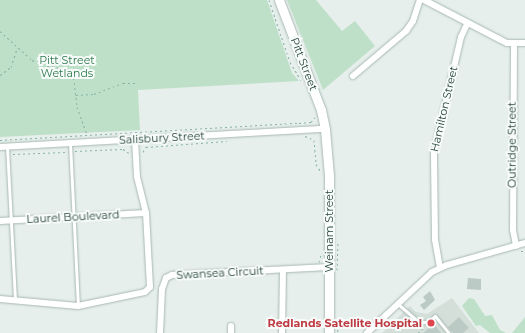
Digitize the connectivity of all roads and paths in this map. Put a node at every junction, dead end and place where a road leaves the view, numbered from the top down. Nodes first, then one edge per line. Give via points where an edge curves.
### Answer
1 (269, 0) edge
2 (279, 0) edge
3 (420, 0) edge
4 (424, 0) edge
5 (467, 24) junction
6 (0, 31) edge
7 (525, 43) edge
8 (514, 44) junction
9 (17, 48) junction
10 (0, 74) edge
11 (353, 76) dead end
12 (301, 80) dead end
13 (136, 83) dead end
14 (76, 95) junction
15 (314, 114) dead end
16 (325, 129) junction
17 (88, 135) junction
18 (304, 136) dead end
19 (135, 139) junction
20 (0, 140) edge
21 (229, 140) dead end
22 (89, 142) junction
23 (70, 143) junction
24 (3, 147) edge
25 (143, 152) dead end
26 (321, 173) dead end
27 (146, 213) junction
28 (74, 217) junction
29 (11, 220) junction
30 (0, 221) edge
31 (525, 243) edge
32 (516, 246) junction
33 (525, 250) edge
34 (321, 252) dead end
35 (514, 253) dead end
36 (319, 259) dead end
37 (329, 267) junction
38 (440, 268) junction
39 (283, 270) junction
40 (0, 299) edge
41 (15, 301) junction
42 (398, 304) junction
43 (78, 306) junction
44 (423, 322) junction
45 (160, 333) edge
46 (282, 333) edge
47 (330, 333) edge
48 (367, 333) edge
49 (418, 333) edge
50 (449, 333) edge

1 - 12 path via 290,62
2 - 16 street, Pitt Street via 316,96
3 - 11 street via 413,21 406,31
4 - 5 street
5 - 8 street
5 - 38 street, Hamilton Street via 461,37 434,153 435,240
6 - 9 path via 10,38
7 - 8 street
8 - 32 street, Outridge Street via 513,222
9 - 10 path via 11,67
9 - 14 path via 22,54 42,65 68,69 73,73
13 - 14 path via 123,83 94,94
14 - 17 path via 80,121
15 - 17 path via 311,122
16 - 19 street, Salisbury Street
16 - 37 street, Weinam Street via 329,176
17 - 20 path
17 - 22 path
18 - 26 path via 314,140 316,164
19 - 22 street, Salisbury Street
19 - 27 street via 137,177
21 - 25 path via 218,143 146,147
22 - 23 street, Salisbury Street
23 - 24 street, Salisbury Street
23 - 28 lane
24 - 29 lane
27 - 28 street, Laurel Boulevard
27 - 43 street via 150,287 145,292
28 - 29 street, Laurel Boulevard
28 - 43 lane
29 - 30 street, Laurel Boulevard
29 - 41 lane
31 - 32 street
32 - 38 street
33 - 35 path
34 - 36 path
37 - 39 street, Swansea Circuit
37 - 47 street, Weinam Street
38 - 42 street via 432,272
39 - 45 street, Swansea Circuit via 172,275 166,278 162,289
39 - 46 street
40 - 41 street
41 - 43 street
42 - 44 lane via 415,321
42 - 48 street
44 - 49 path via 422,330
44 - 50 lane via 435,316

